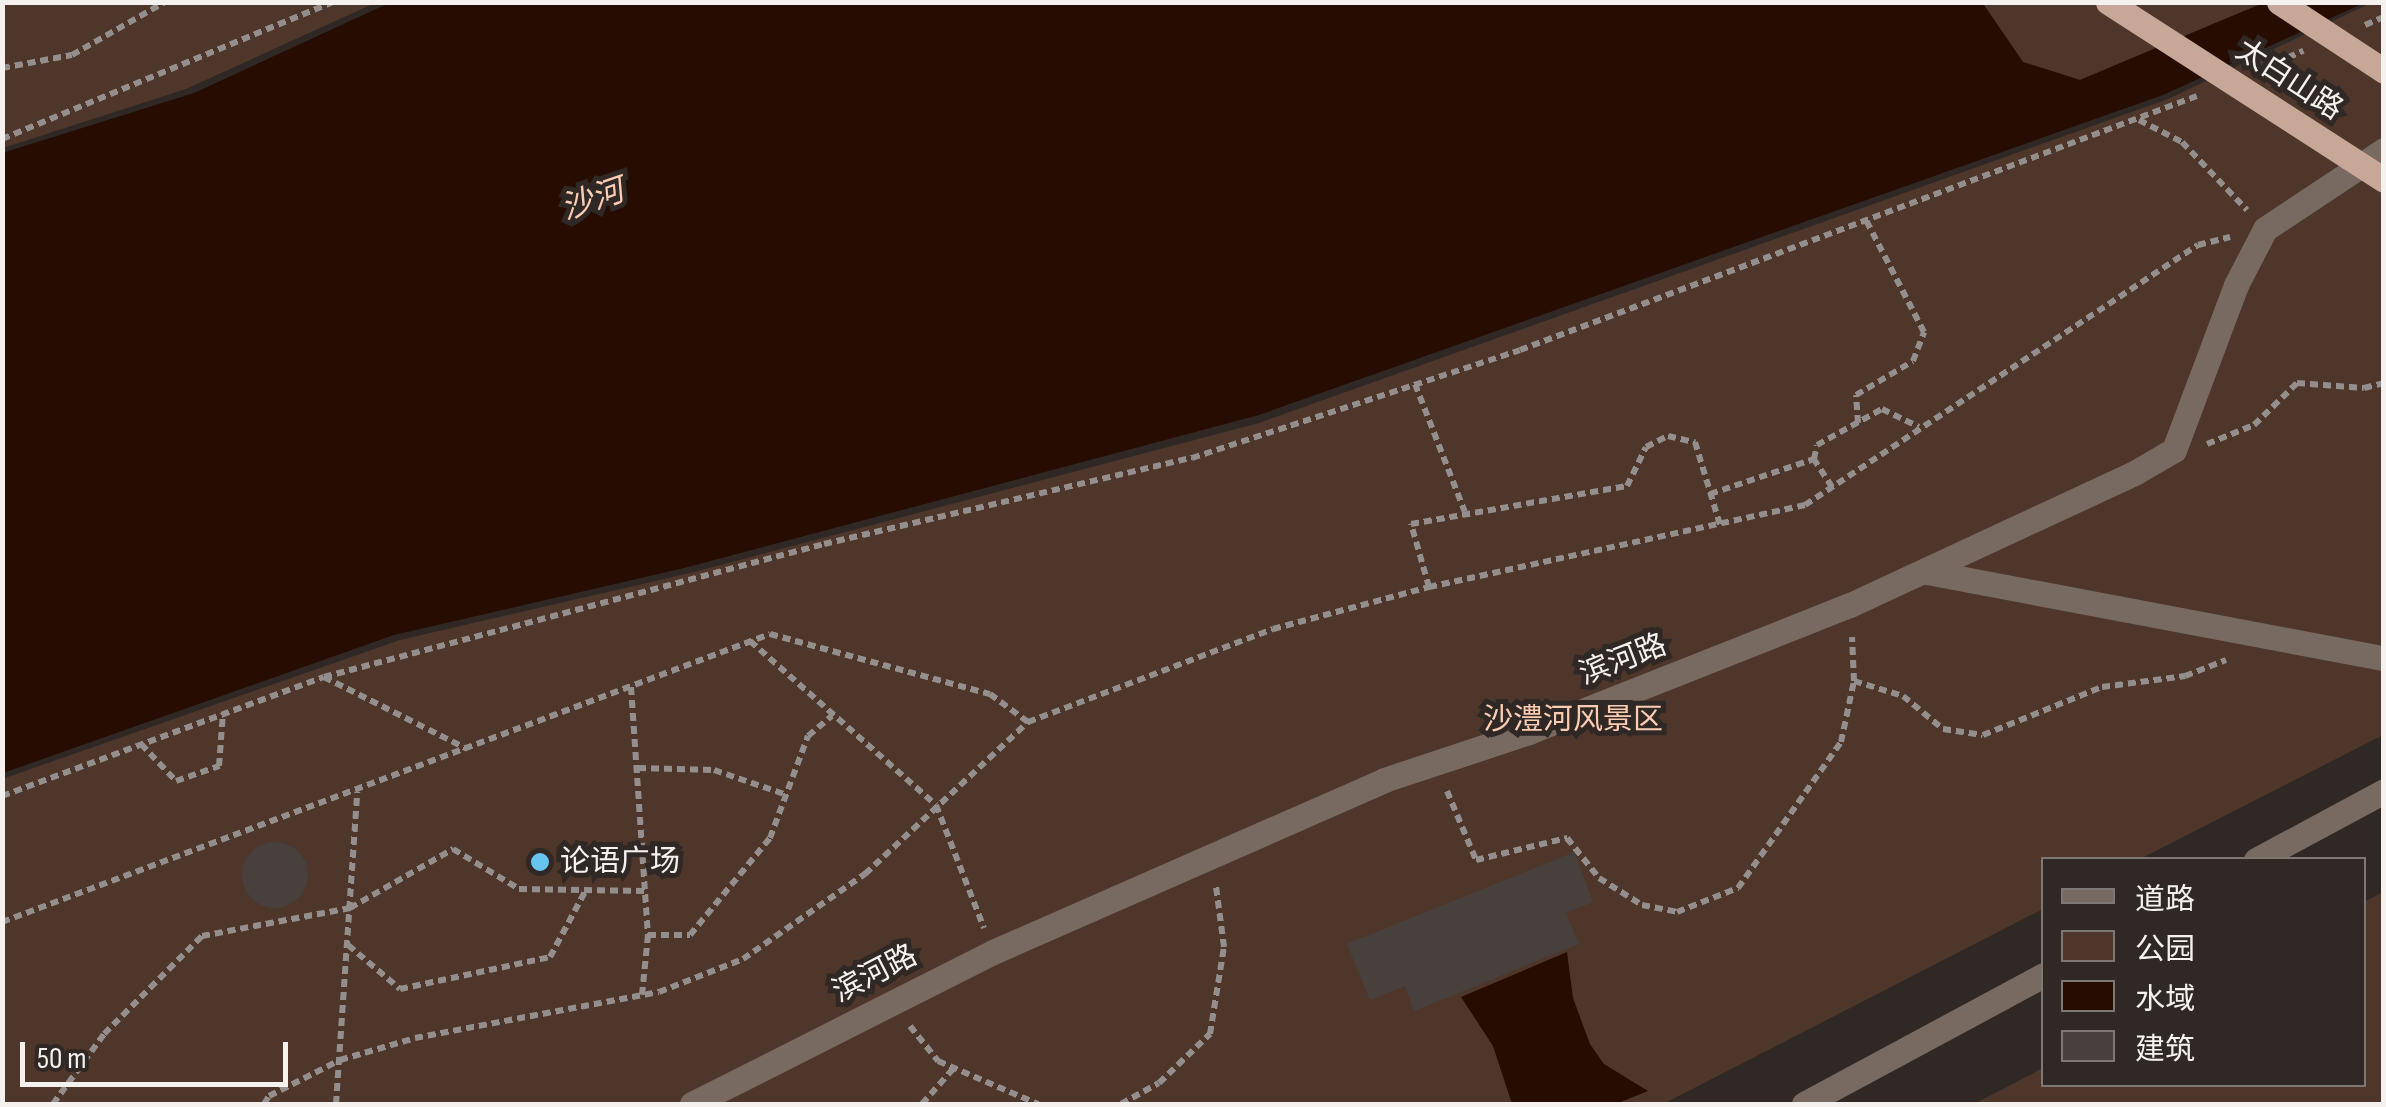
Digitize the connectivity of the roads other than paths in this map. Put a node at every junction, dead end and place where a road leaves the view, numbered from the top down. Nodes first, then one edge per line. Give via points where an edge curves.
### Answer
1 (2108, 2) edge
2 (2279, 2) edge
3 (2384, 71) edge
4 (2384, 150) edge
5 (2384, 180) edge
6 (1927, 572) junction
7 (2384, 658) edge
8 (2384, 791) edge
9 (2262, 857) edge
10 (2041, 977) edge
11 (692, 1104) edge
12 (1804, 1104) edge

1 - 5 main road, 太白山路, bridge
2 - 3 main road, 太白山路, bridge
4 - 6 street, 滨河路 via 2265,229 2236,284 2174,450
6 - 7 street
6 - 11 street, 滨河路 via 1528,732 1435,760 1212,855 993,952
8 - 9 street
10 - 12 street

